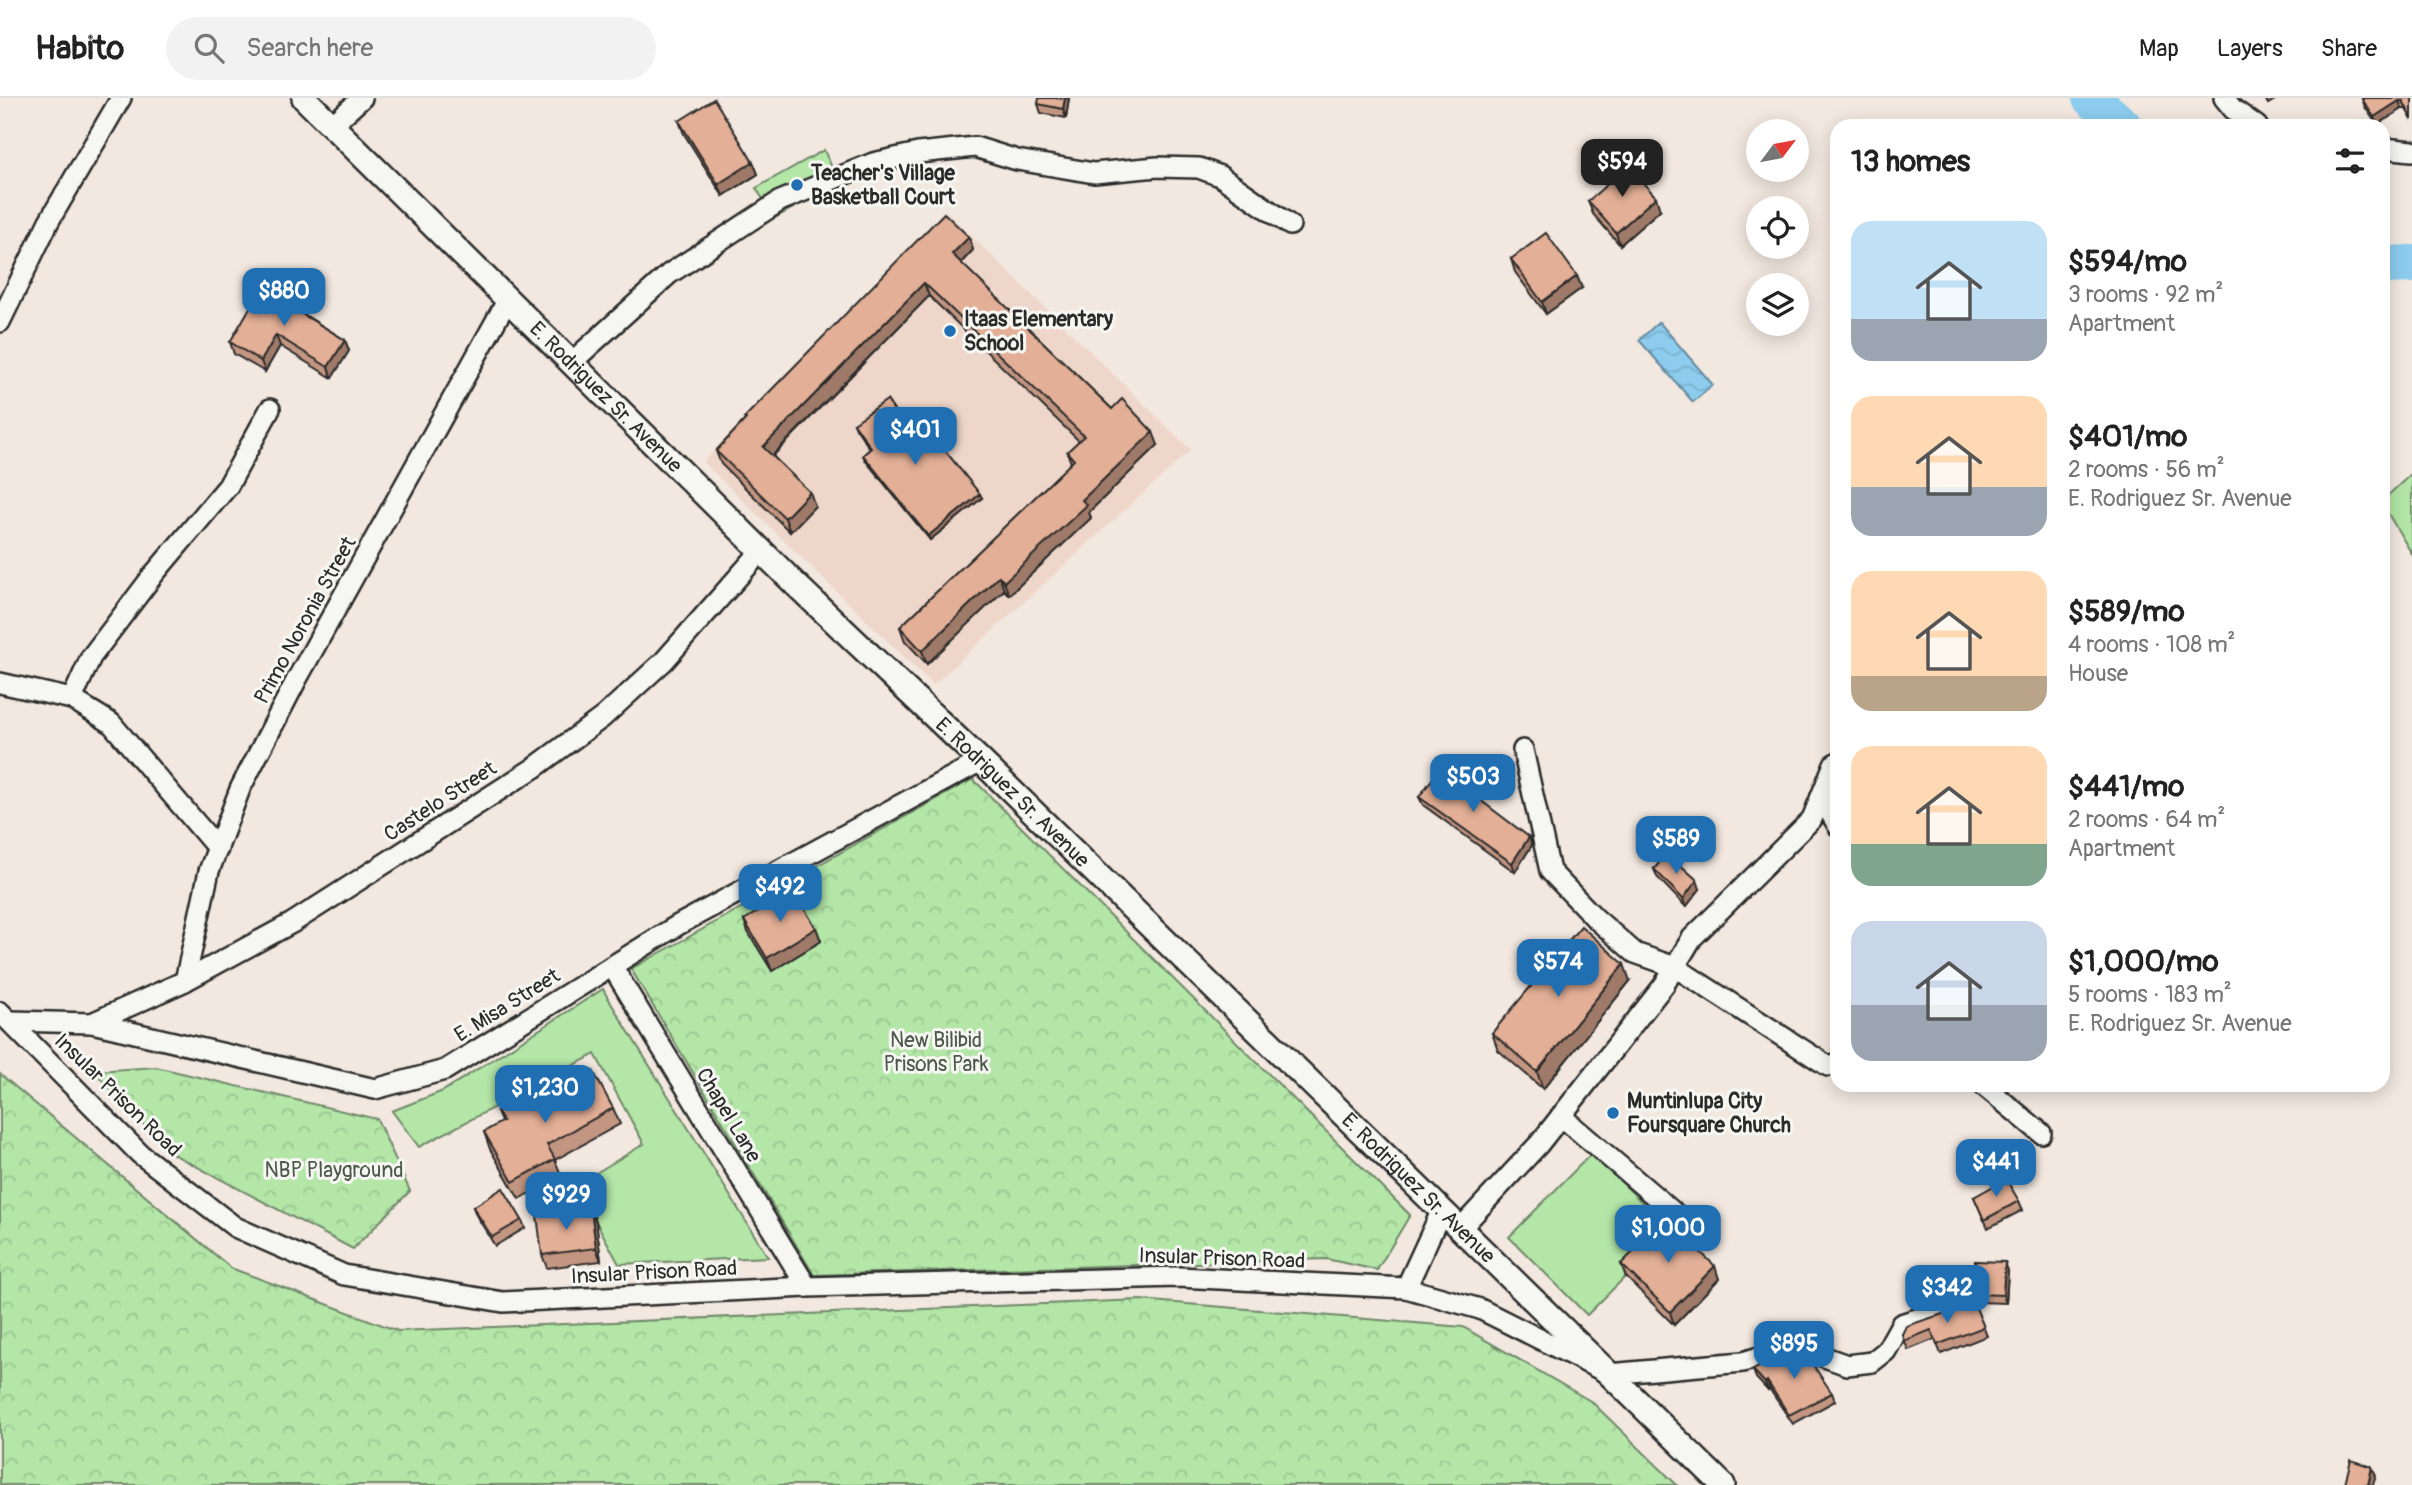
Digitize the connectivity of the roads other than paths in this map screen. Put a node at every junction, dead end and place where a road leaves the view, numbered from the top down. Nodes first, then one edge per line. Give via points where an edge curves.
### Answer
1 (121, 98) edge
2 (304, 98) edge
3 (362, 98) edge
4 (2224, 98) edge
5 (2247, 119) edge
6 (332, 125) junction
7 (2390, 149) edge
8 (2412, 151) edge
9 (1290, 225) dead end
10 (508, 299) junction
11 (4, 301) edge
12 (0, 322) edge
13 (572, 362) junction
14 (270, 409) dead end
15 (762, 550) junction
16 (0, 683) edge
17 (72, 699) junction
18 (1523, 750) dead end
19 (981, 761) junction
20 (1830, 774) edge
21 (1821, 797) junction
22 (1830, 812) edge
23 (218, 849) junction
24 (612, 966) junction
25 (1675, 967) junction
26 (185, 981) junction
27 (5, 1016) edge
28 (92, 1023) junction
29 (1830, 1065) edge
30 (1991, 1092) edge
31 (1561, 1116) junction
32 (2041, 1133) dead end
33 (1441, 1212) junction
34 (1678, 1216) dead end
35 (1460, 1229) junction
36 (807, 1287) junction
37 (1406, 1288) junction
38 (1966, 1303) edge
39 (1609, 1374) junction
40 (1723, 1485) edge

1 - 11 street
2 - 6 street, E. Rodriguez Sr. Avenue
3 - 6 street
4 - 5 street
6 - 10 street, E. Rodriguez Sr. Avenue
7 - 8 street
9 - 13 street via 1220,176 1199,168 1094,173 1017,160 975,147 918,153 873,163 780,201 668,274
10 - 13 street, E. Rodriguez Sr. Avenue
10 - 23 street, Primo Noronia Street via 297,679 240,789
11 - 12 street
13 - 15 street, E. Rodriguez Sr. Avenue
14 - 17 street via 228,486 91,657
15 - 19 street, E. Rodriguez Sr. Avenue
15 - 26 street, Castelo Street via 664,661 603,717 292,923
16 - 17 street
17 - 23 street via 111,723
18 - 25 street via 1550,871 1635,953
19 - 24 street, E. Misa Street via 678,925
19 - 33 street, E. Rodriguez Sr. Avenue
20 - 21 street
21 - 22 street
21 - 25 street via 1812,819 1692,938
23 - 26 street, Primo Noronia Street
24 - 28 street, E. Misa Street via 445,1070 375,1089
24 - 36 street, Chapel Lane
25 - 29 street
25 - 31 street
26 - 28 street, Castelo Street
27 - 28 street, E. Misa Street
27 - 36 street, Insular Prison Road via 140,1154 235,1227 344,1275 503,1302
30 - 32 street
31 - 34 street
31 - 35 street
33 - 35 street, E. Rodriguez Sr. Avenue
33 - 37 street
35 - 39 street, E. Rodriguez Sr. Avenue
36 - 37 street, Insular Prison Road via 1178,1277
37 - 39 street, Insular Prison Road via 1480,1309
38 - 39 street via 1901,1324 1886,1350 1872,1362 1847,1365 1794,1346 1743,1362
39 - 40 street, E. Rodriguez Sr. Avenue

